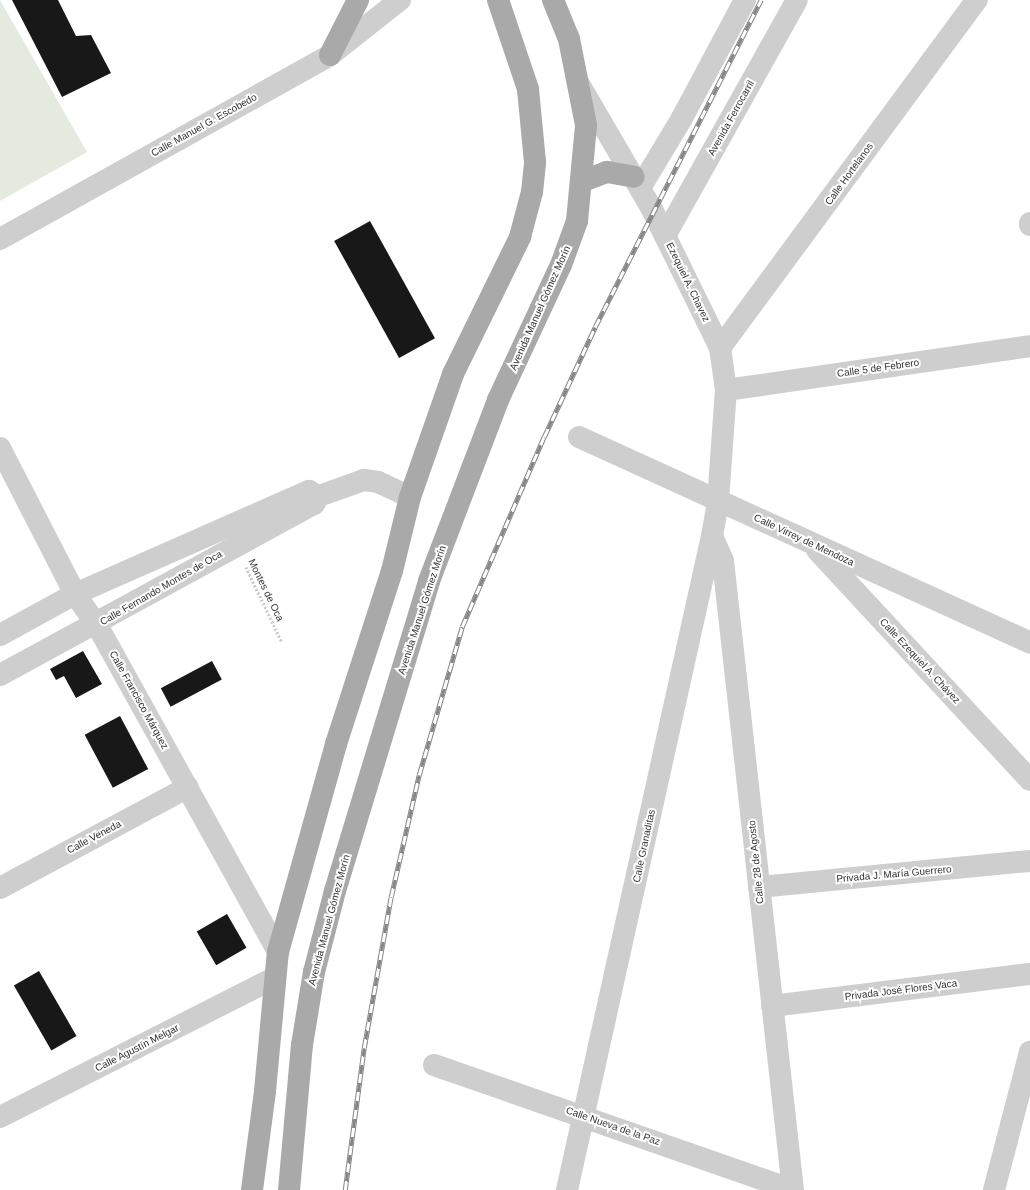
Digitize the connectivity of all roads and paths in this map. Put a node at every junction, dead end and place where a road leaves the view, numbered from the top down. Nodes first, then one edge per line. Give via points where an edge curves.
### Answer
1 (358, 0) edge
2 (400, 0) edge
3 (498, 0) edge
4 (553, 0) edge
5 (745, 0) edge
6 (797, 0) edge
7 (977, 0) edge
8 (330, 55) junction
9 (579, 83) junction
10 (582, 181) junction
11 (637, 183) junction
12 (665, 236) junction
13 (0, 239) edge
14 (1030, 346) edge
15 (720, 348) junction
16 (726, 390) junction
17 (579, 437) dead end
18 (1, 453) edge
19 (319, 496) junction
20 (410, 497) junction
21 (718, 501) junction
22 (712, 536) junction
23 (811, 543) junction
24 (236, 545) junction
25 (76, 594) junction
26 (97, 624) junction
27 (0, 635) edge
28 (282, 642) dead end
29 (1030, 643) edge
30 (0, 675) edge
31 (1030, 780) edge
32 (188, 787) junction
33 (1030, 861) edge
34 (759, 887) junction
35 (0, 888) edge
36 (278, 952) junction
37 (1030, 974) edge
38 (274, 978) junction
39 (772, 1006) junction
40 (1030, 1052) edge
41 (434, 1065) dead end
42 (585, 1116) junction
43 (0, 1117) edge
44 (252, 1190) edge
45 (289, 1190) edge
46 (567, 1190) edge
47 (792, 1190) edge
48 (994, 1190) edge

1 - 8 main road
2 - 8 street, Calle Manuel G. Escobedo
3 - 20 main road via 528,89 535,162 532,192 520,237 453,374
4 - 9 main road, Avenida Manuel Gómez Morín via 569,39
5 - 11 street via 682,118
6 - 12 street, Avenida Ferrocarril
7 - 15 street, Calle Hortelanos
8 - 13 street, Calle Manuel G. Escobedo
9 - 10 main road, Avenida Manuel Gómez Morín via 586,125
9 - 11 street, Ezequiel A. Chavez
10 - 11 main road via 607,172
10 - 45 main road, Avenida Manuel Gómez Morín via 577,221 561,265 498,400 429,581 335,891 314,972 302,1045
11 - 12 street, Ezequiel A. Chavez
12 - 15 street, Ezequiel A. Chavez
14 - 16 street, Calle 5 de Febrero
15 - 16 street, Ezequiel A. Chavez
16 - 21 street, Ezequiel A. Chavez
17 - 21 street, Calle Virrey de Mendoza
18 - 25 street, Calle Francisco Márquez
19 - 20 street, Calle Fernando Montes de Oca via 364,480 378,482
19 - 24 street, Calle Fernando Montes de Oca via 314,504
19 - 25 street, Calle Fernando Montes de Oca via 309,491
20 - 36 main road via 392,571 336,744
21 - 22 street, Calle Granaditas
21 - 23 street, Calle Virrey de Mendoza
22 - 34 street, Calle 28 de Agosto via 723,561
22 - 42 street, Calle Granaditas
23 - 29 street, Calle Virrey de Mendoza
23 - 31 street, Calle Ezequiel A. Chávez
24 - 26 street, Calle Fernando Montes de Oca
24 - 28 path, Montes de Oca
25 - 26 street, Calle Francisco Márquez
25 - 27 street, Calle Fernando Montes de Oca
26 - 30 street, Calle Fernando Montes de Oca
26 - 32 street, Calle Francisco Márquez
32 - 35 street, Calle Veneda
32 - 36 street, Calle Francisco Márquez
33 - 34 street, Privada J. María Guerrero
34 - 39 street, Calle 28 de Agosto
36 - 38 main road
37 - 39 street, Privada José Flores Vaca
38 - 43 street, Calle Agustín Melgar
38 - 44 main road via 265,1091
39 - 47 street, Calle 28 de Agosto
40 - 48 street
41 - 42 street, Calle Nueva de la Paz
42 - 46 street, Calle Granaditas
42 - 47 street, Calle Nueva de la Paz

